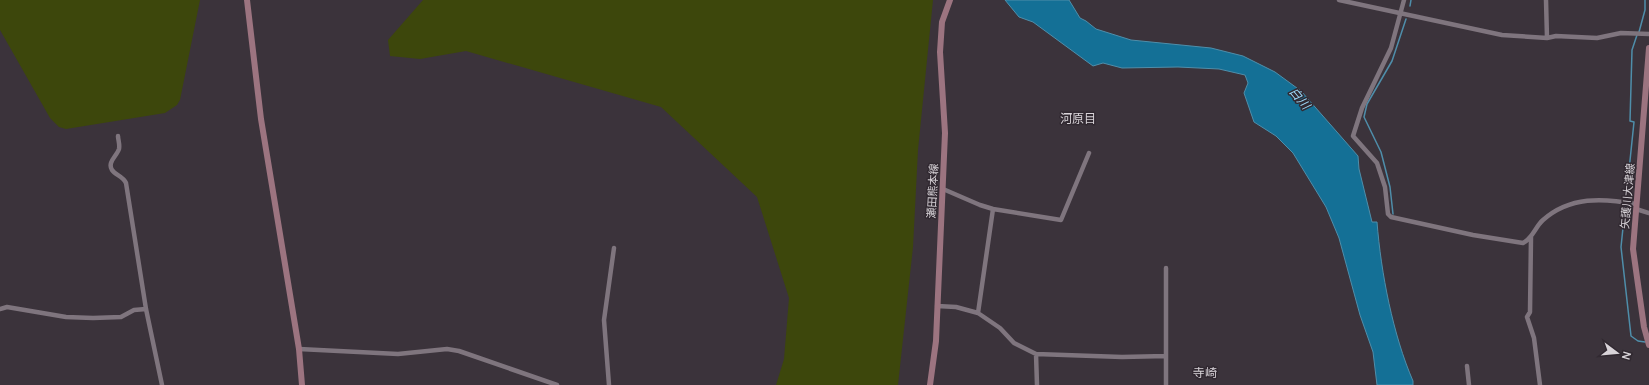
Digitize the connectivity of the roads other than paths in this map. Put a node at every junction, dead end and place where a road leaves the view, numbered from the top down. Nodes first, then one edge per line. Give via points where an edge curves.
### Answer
1 (247, 0) edge
2 (950, 0) edge
3 (1339, 0) edge
4 (1404, 0) edge
5 (1546, 0) edge
6 (1401, 13) junction
7 (1649, 34) edge
8 (1547, 38) junction
9 (1649, 49) edge
10 (118, 136) dead end
11 (1089, 153) dead end
12 (943, 189) junction
13 (1634, 205) junction
14 (993, 209) junction
15 (1649, 213) edge
16 (1531, 237) junction
17 (614, 248) dead end
18 (1166, 268) dead end
19 (937, 306) junction
20 (146, 309) junction
21 (0, 310) edge
22 (978, 313) junction
23 (1649, 345) edge
24 (299, 349) junction
25 (1036, 354) junction
26 (1166, 356) junction
27 (1467, 366) dead end
28 (162, 385) edge
29 (302, 385) edge
30 (557, 385) edge
31 (609, 385) edge
32 (930, 385) edge
33 (1037, 385) edge
34 (1166, 385) edge
35 (1469, 385) edge
36 (1540, 385) edge

1 - 24 main road via 261,119
2 - 12 main road, 瀬田熊本線 via 942,22 940,52 945,127
3 - 6 street
4 - 6 street
5 - 8 street
6 - 8 street via 1502,35
6 - 16 street via 1391,48 1362,108 1353,136 1377,163 1385,187 1388,214 1400,219 1519,243
7 - 8 street via 1621,32 1597,38
9 - 13 main road, 矢護川大津線
10 - 20 street via 119,148 111,168 126,183
11 - 14 street via 1061,220
12 - 14 street
12 - 19 main road, 瀬田熊本線
13 - 15 street
13 - 16 street via 1624,201 1573,202 1544,219
13 - 23 main road, 矢護川大津線 via 1633,249
14 - 22 street
16 - 36 street via 1530,312 1527,317 1534,338
17 - 31 street via 604,320
18 - 26 street
19 - 22 street via 956,307
19 - 32 main road, 瀬田熊本線 via 936,341
20 - 21 street via 134,310 121,317 93,318 66,317 7,307
20 - 28 street
22 - 25 street via 1000,328 1014,343
24 - 29 main road
24 - 30 street via 398,354 453,350
25 - 26 street
25 - 33 street
26 - 34 street
27 - 35 street

